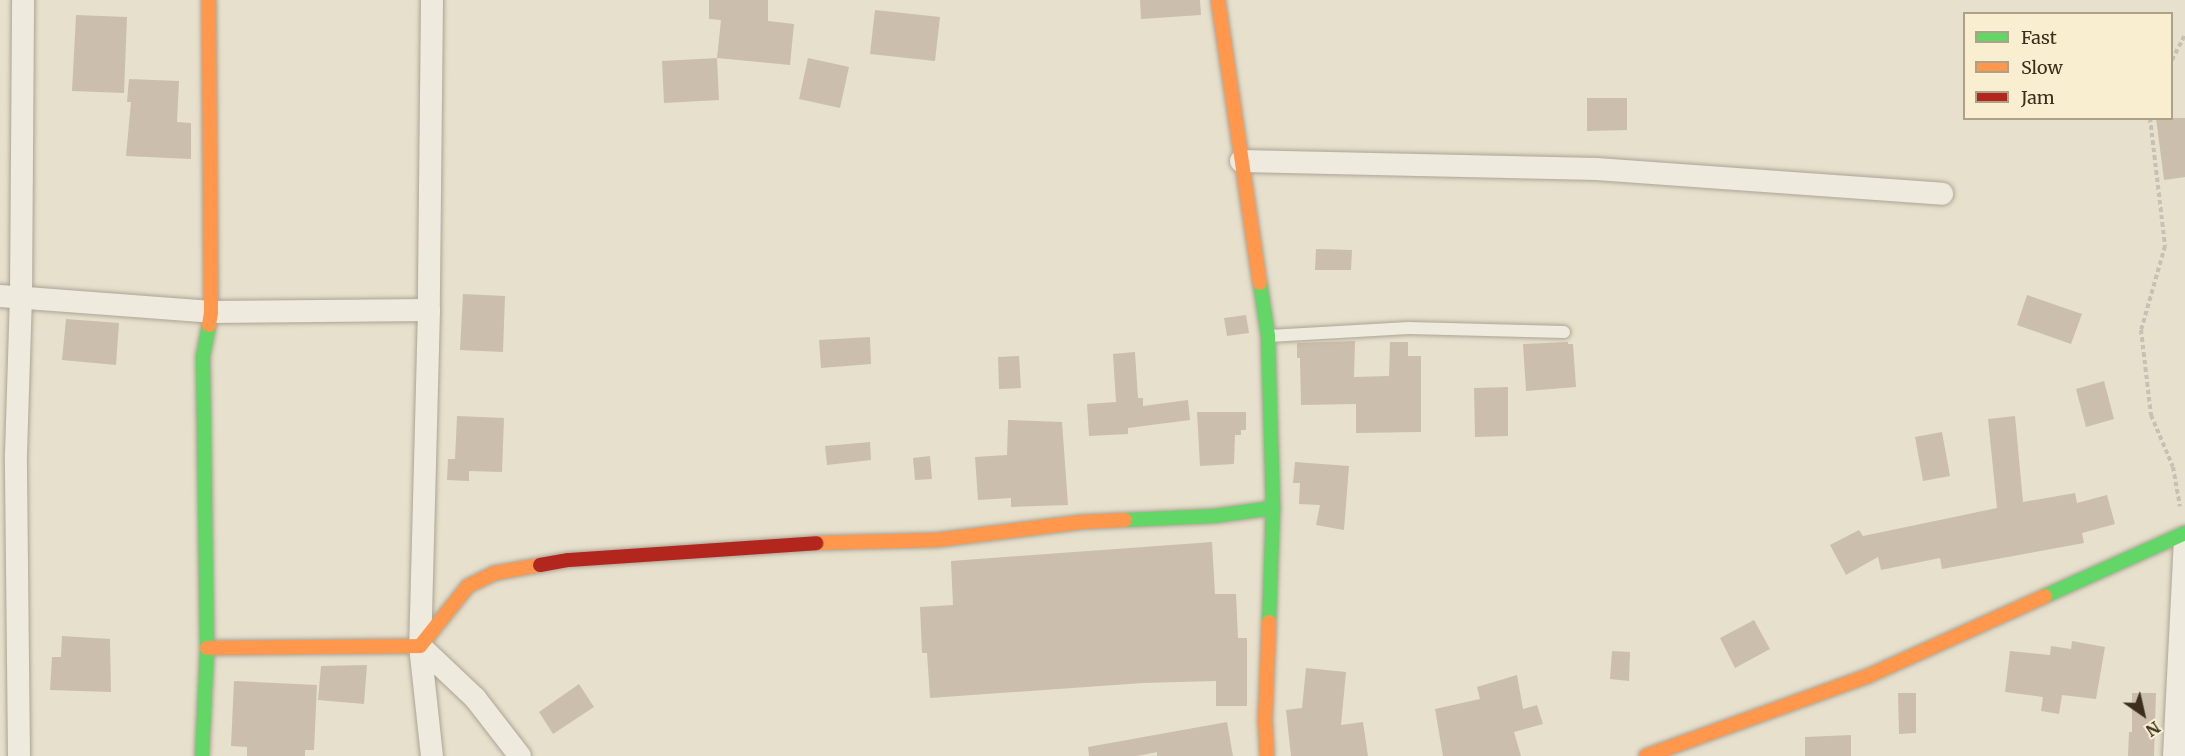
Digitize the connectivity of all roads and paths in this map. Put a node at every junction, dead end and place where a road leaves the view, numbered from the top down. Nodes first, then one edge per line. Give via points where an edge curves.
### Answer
1 (23, 0) edge
2 (209, 0) edge
3 (432, 0) edge
4 (1218, 0) edge
5 (2185, 34) edge
6 (2173, 58) edge
7 (2150, 120) edge
8 (1241, 161) junction
9 (1942, 194) dead end
10 (11, 296) edge
11 (429, 310) junction
12 (211, 312) junction
13 (1564, 332) dead end
14 (1268, 336) junction
15 (8, 453) edge
16 (1273, 508) junction
17 (2181, 510) dead end
18 (2185, 533) edge
19 (2185, 540) edge
20 (420, 646) junction
21 (207, 648) junction
22 (19, 756) edge
23 (202, 756) edge
24 (432, 756) edge
25 (520, 756) edge
26 (1267, 756) edge
27 (1646, 756) edge
28 (2174, 756) edge

1 - 10 street
2 - 12 street
3 - 11 street
4 - 8 street
5 - 6 path
7 - 17 path via 2165,246 2141,330 2151,416 2173,467
8 - 9 street via 1597,169
8 - 14 street
10 - 12 street
10 - 15 street
11 - 12 street
11 - 20 street
12 - 21 street via 203,356
13 - 14 lane via 1409,328
14 - 16 street
15 - 22 street
16 - 20 street via 1214,516 1082,522 937,540 797,543 569,560 495,573 468,586
16 - 26 street
18 - 27 street via 1868,676
19 - 28 street
20 - 21 street
20 - 24 street
20 - 25 street via 476,698
21 - 23 street

